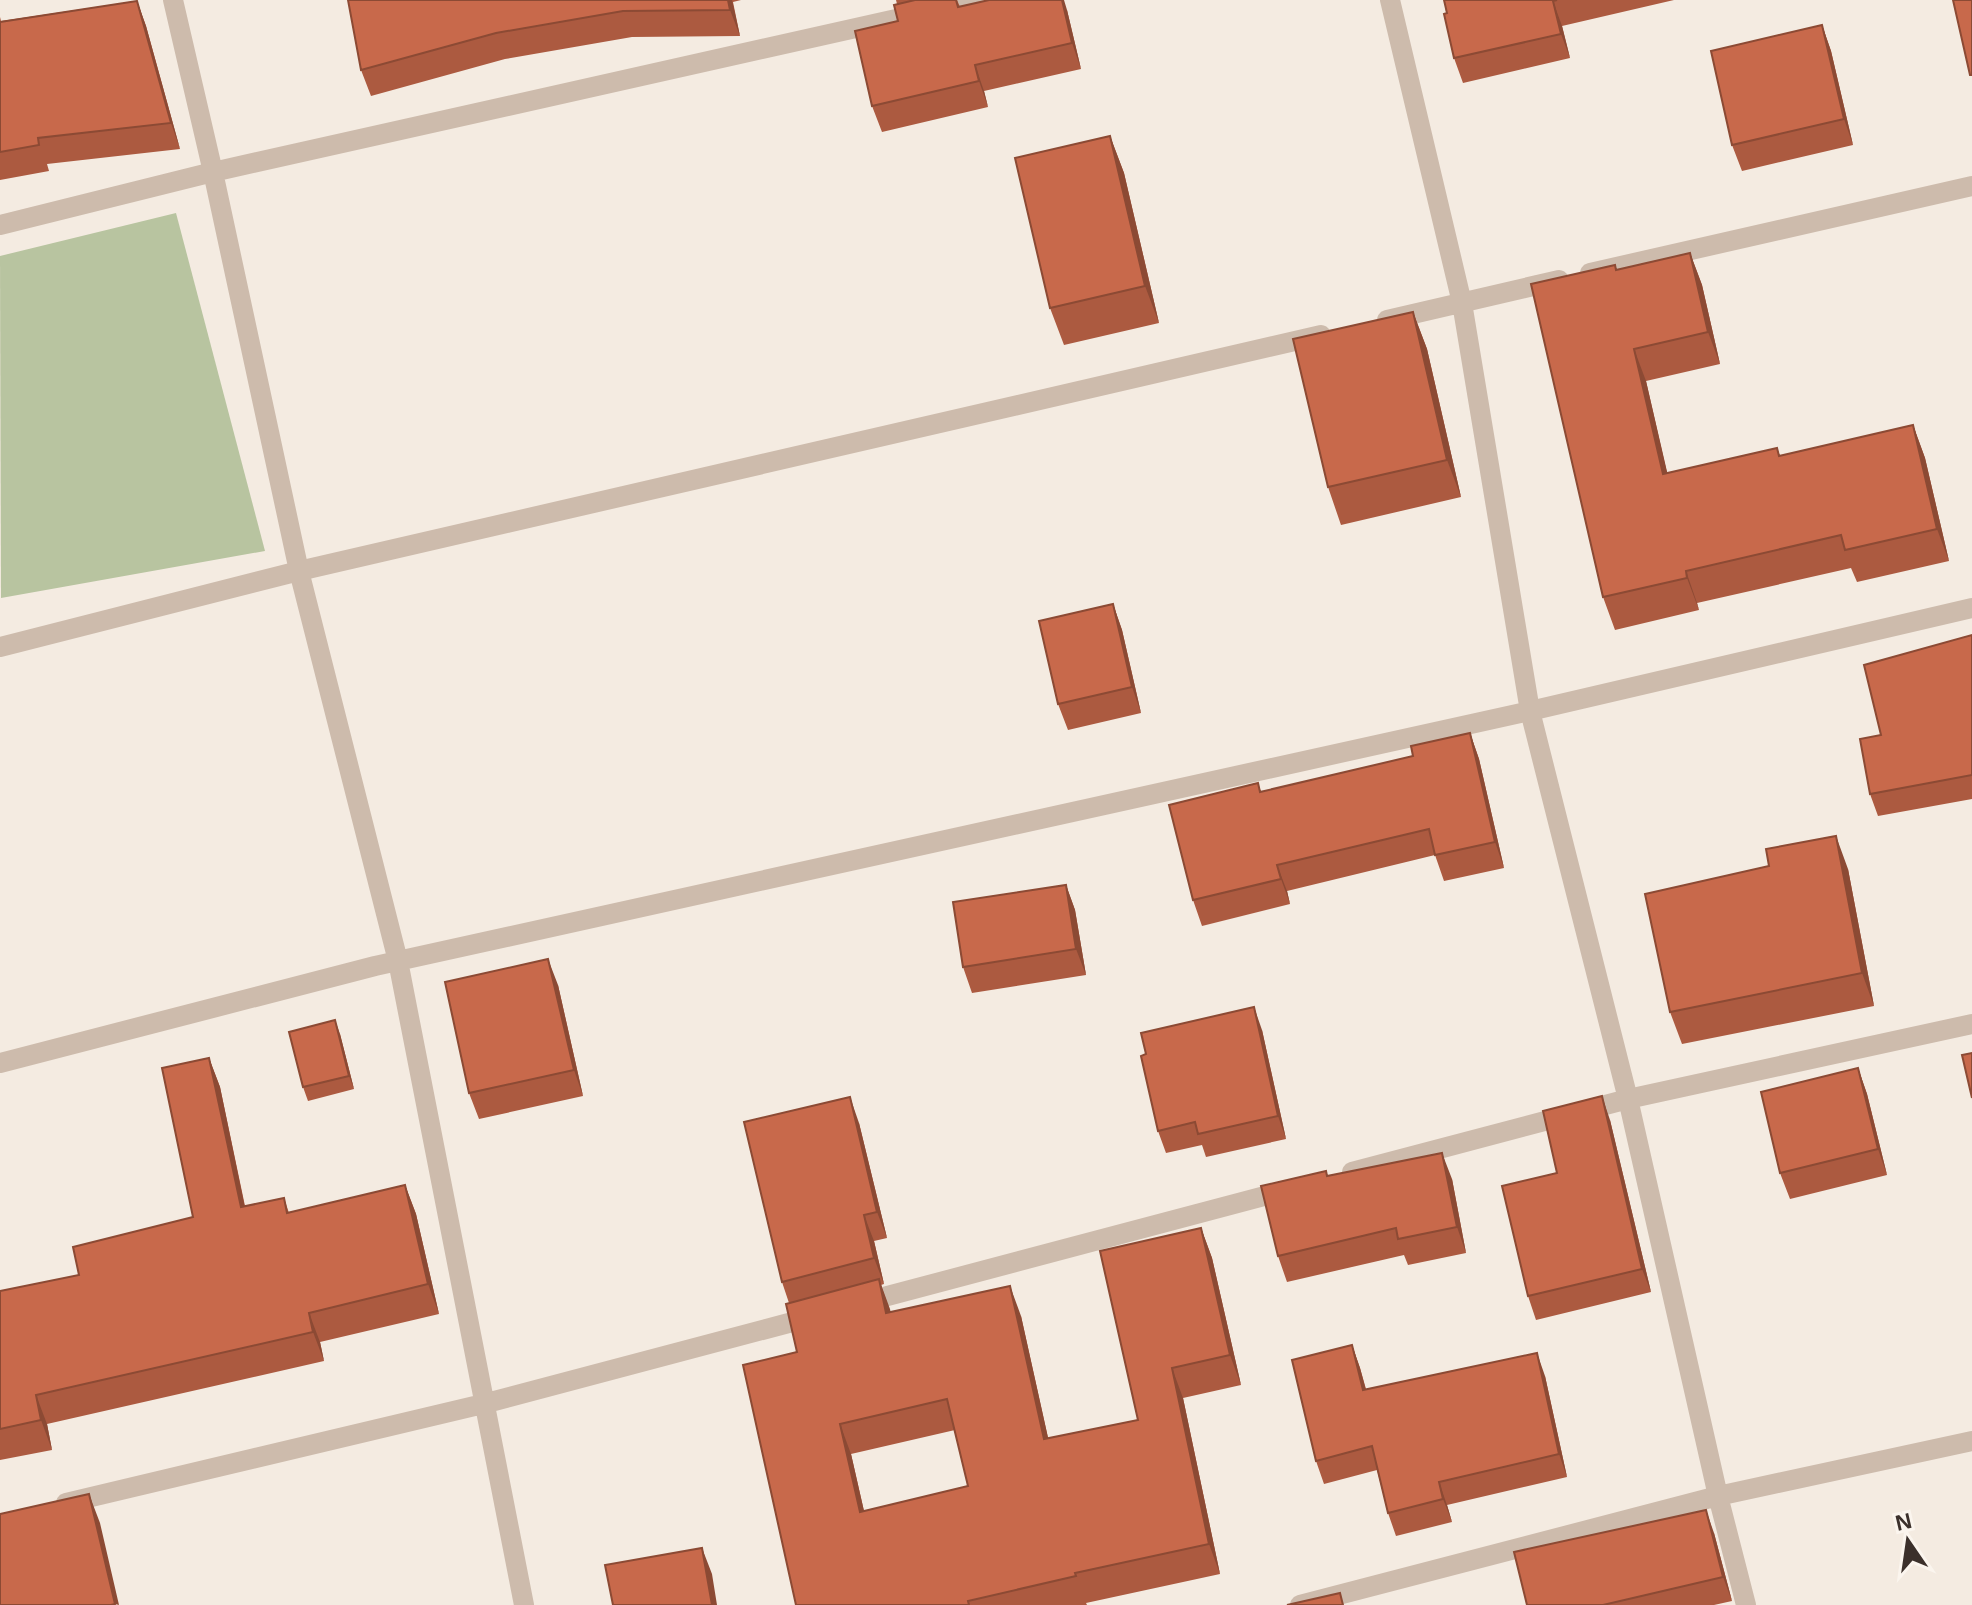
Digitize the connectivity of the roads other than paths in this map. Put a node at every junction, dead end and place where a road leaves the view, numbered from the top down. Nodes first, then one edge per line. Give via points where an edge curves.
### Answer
1 (173, 0) edge
2 (981, 0) edge
3 (1390, 0) edge
4 (213, 172) junction
5 (1972, 186) edge
6 (0, 225) edge
7 (1462, 303) junction
8 (1369, 324) edge
9 (1338, 331) edge
10 (299, 571) junction
11 (1972, 608) edge
12 (0, 647) edge
13 (1530, 711) junction
14 (398, 961) junction
15 (1972, 1024) edge
16 (0, 1063) edge
17 (1628, 1099) junction
18 (1338, 1176) edge
19 (1307, 1184) edge
20 (483, 1404) junction
21 (1972, 1441) edge
22 (1718, 1496) junction
23 (45, 1508) edge
24 (524, 1605) edge
25 (1300, 1605) edge
26 (1746, 1605) edge

1 - 4 street
2 - 4 street
3 - 7 street
4 - 6 street
4 - 10 street
5 - 7 street
7 - 8 street
7 - 13 street
9 - 10 street
10 - 12 street
10 - 14 street
11 - 13 street
13 - 14 street
13 - 17 street
14 - 16 street
14 - 20 street
15 - 17 street
17 - 18 street
17 - 22 street
19 - 20 street
20 - 23 street
20 - 24 street
21 - 22 street
22 - 25 street
22 - 26 street

